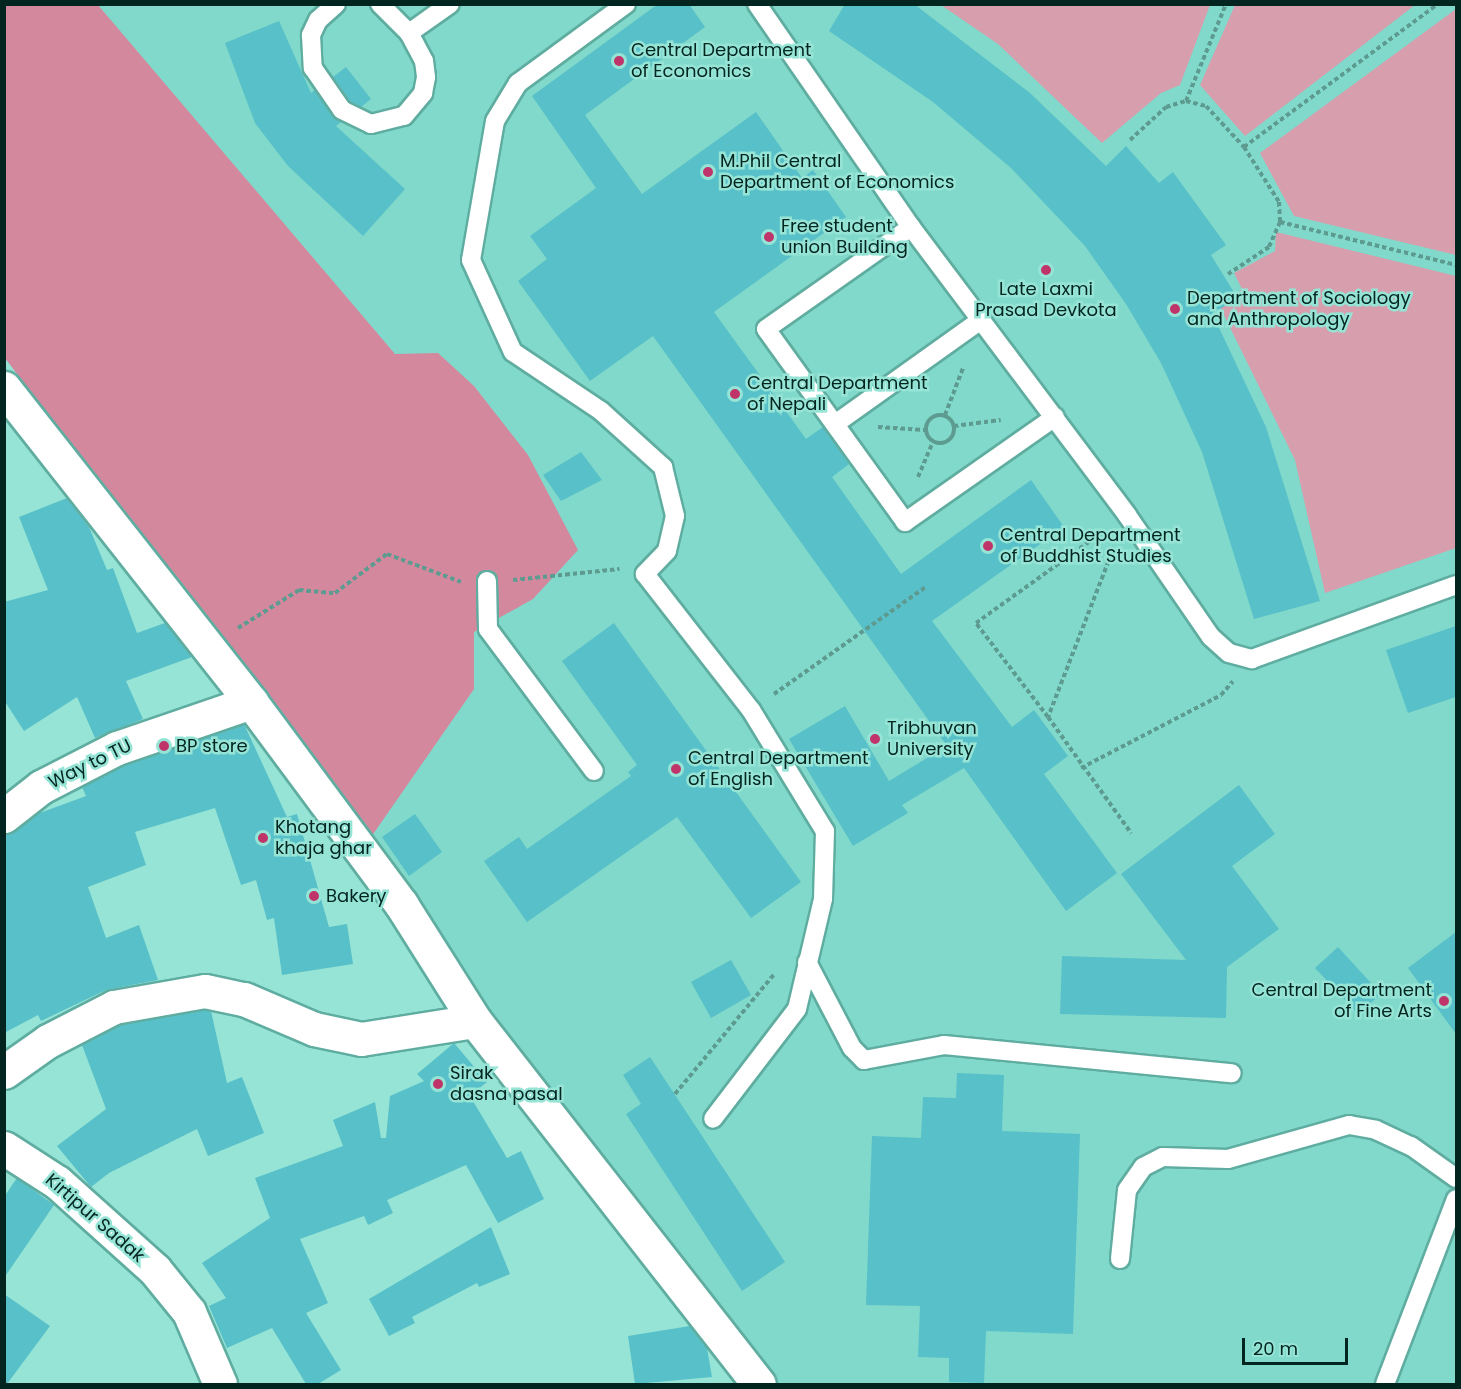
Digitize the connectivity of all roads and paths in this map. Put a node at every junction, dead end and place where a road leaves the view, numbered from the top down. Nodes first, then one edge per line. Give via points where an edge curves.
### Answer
1 (336, 4) edge
2 (380, 4) edge
3 (450, 4) edge
4 (626, 4) edge
5 (757, 4) edge
6 (1226, 4) edge
7 (1438, 4) edge
8 (409, 33) junction
9 (1185, 101) junction
10 (1130, 140) dead end
11 (1244, 147) junction
12 (1280, 222) junction
13 (911, 227) junction
14 (1456, 265) edge
15 (1228, 274) dead end
16 (981, 321) junction
17 (4, 388) edge
18 (1055, 417) junction
19 (835, 424) junction
20 (953, 434) joint
21 (1127, 515) junction
22 (645, 574) junction
23 (487, 581) junction
24 (1456, 585) edge
25 (927, 586) dead end
26 (205, 644) junction
27 (1251, 659) junction
28 (251, 702) junction
29 (751, 710) junction
30 (1048, 717) junction
31 (1082, 768) dead end
32 (594, 771) dead end
33 (4, 816) edge
34 (1131, 833) dead end
35 (807, 962) junction
36 (781, 967) dead end
37 (475, 1021) junction
38 (4, 1072) edge
39 (1232, 1072) dead end
40 (675, 1094) dead end
41 (713, 1119) dead end
42 (4, 1148) edge
43 (1456, 1178) edge
44 (1456, 1199) edge
45 (1120, 1259) dead end
46 (220, 1384) edge
47 (759, 1384) edge
48 (1385, 1384) edge

1 - 8 lane via 318,20 309,52 328,94 355,120 388,123 415,106 426,77 424,62
2 - 8 lane
3 - 8 lane
4 - 22 lane via 518,83 495,121 471,260 513,352 601,411 663,467 675,516 667,550
5 - 13 lane
6 - 9 path
7 - 11 path
9 - 10 path via 1166,106
9 - 11 path via 1206,106
11 - 12 path via 1279,202
12 - 14 path
12 - 15 path via 1269,247
13 - 16 lane
13 - 19 lane via 766,329
16 - 18 lane
16 - 19 lane
17 - 26 street
18 - 19 lane via 905,522
18 - 21 lane
20 - 20 path via 954,425 945,415 936,414 926,425 929,439 938,443
21 - 27 lane via 1211,637 1229,653
21 - 30 path
21 - 30 path via 976,623
22 - 23 path via 614,568
22 - 29 lane
23 - 26 path via 452,582 387,554 334,593 299,590
23 - 32 lane via 488,629
24 - 27 lane
25 - 29 path
26 - 28 street
27 - 31 path via 1221,695
28 - 33 street, Way to TU via 117,747 41,787
28 - 37 street via 401,904
29 - 35 lane via 825,831 824,887
30 - 34 path
35 - 39 lane via 852,1048 864,1059 944,1045
35 - 41 lane via 797,1009
36 - 40 path
37 - 38 street via 361,1039 314,1029 244,999 205,991 114,1007 48,1041
37 - 47 street
42 - 46 street, Kirtipur Sadak via 57,1182 155,1270 189,1312
43 - 45 lane via 1411,1146 1376,1130 1349,1125 1228,1159 1163,1157 1143,1167 1127,1190
44 - 48 lane

